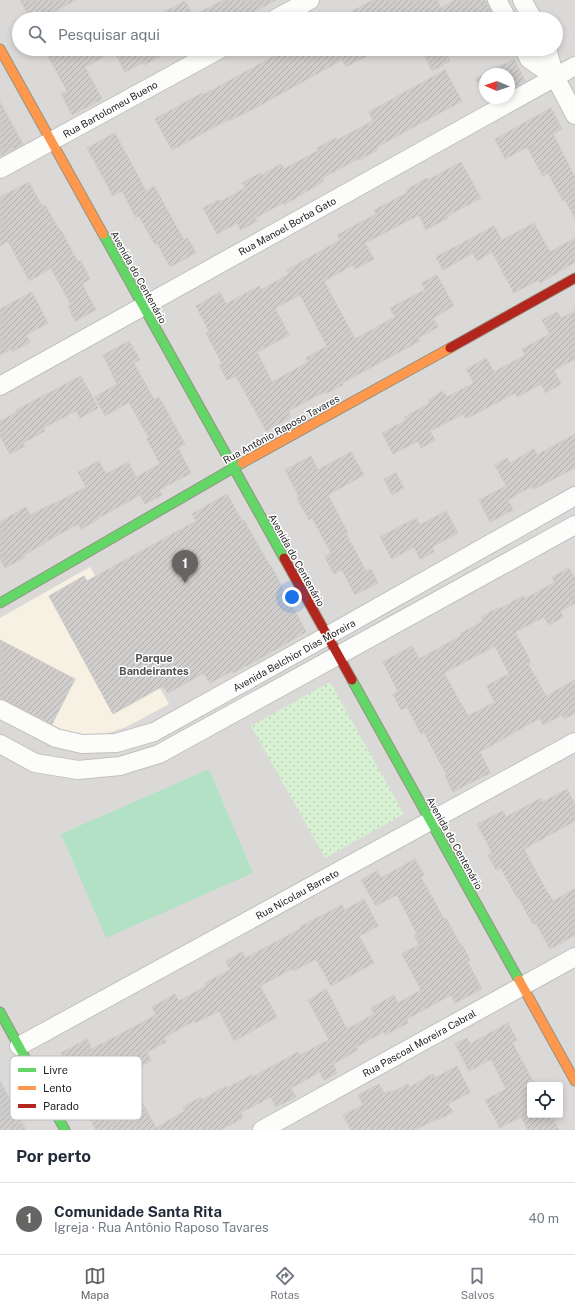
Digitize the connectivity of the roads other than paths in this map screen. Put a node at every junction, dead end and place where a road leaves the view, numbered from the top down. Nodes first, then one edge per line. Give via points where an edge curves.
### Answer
1 (310, 0) edge
2 (497, 0) edge
3 (522, 0) edge
4 (288, 12) edge
5 (504, 12) edge
6 (529, 12) edge
7 (0, 49) edge
8 (207, 56) edge
9 (528, 56) edge
10 (550, 56) edge
11 (575, 66) edge
12 (555, 77) junction
13 (575, 115) edge
14 (51, 141) junction
15 (0, 169) edge
16 (575, 278) edge
17 (143, 306) junction
18 (0, 386) edge
19 (233, 468) junction
20 (575, 496) edge
21 (575, 525) edge
22 (0, 603) edge
23 (327, 636) junction
24 (338, 656) junction
25 (0, 710) edge
26 (575, 742) edge
27 (0, 744) edge
28 (430, 820) junction
29 (575, 957) edge
30 (522, 986) junction
31 (0, 1012) edge
32 (19, 1046) junction
33 (24, 1056) edge
34 (575, 1081) edge
35 (60, 1120) edge
36 (65, 1130) edge
37 (262, 1130) edge

1 - 4 street
2 - 5 street
3 - 6 street
7 - 14 street, Avenida do Centenário
8 - 14 street, Rua Bartolomeu Bueno
9 - 12 street
10 - 12 street
11 - 12 street, Rua Manoel Borba Gato
12 - 13 street
12 - 17 street, Rua Manoel Borba Gato
14 - 15 street, Rua Bartolomeu Bueno
14 - 17 street, Avenida do Centenário
16 - 19 street, Rua Antônio Raposo Tavares
17 - 18 street, Rua Manoel Borba Gato
17 - 19 street, Avenida do Centenário
19 - 22 street, Rua Antônio Raposo Tavares
19 - 23 street, Avenida do Centenário
20 - 23 street, Avenida Belchior Dias Moreira
21 - 24 street
23 - 24 street, Avenida do Centenário
23 - 25 street, Avenida Belchior Dias Moreira via 154,732 116,743 82,744 56,738
24 - 27 street via 159,754 120,766 78,770 35,763
24 - 28 street, Avenida do Centenário
26 - 28 street, Rua Nicolau Barreto
28 - 30 street, Avenida do Centenário
28 - 32 street, Rua Nicolau Barreto
29 - 30 street, Rua Pascoal Moreira Cabral
30 - 34 street, Avenida do Centenário
30 - 37 street, Rua Pascoal Moreira Cabral
31 - 32 street
32 - 33 street
35 - 36 street

